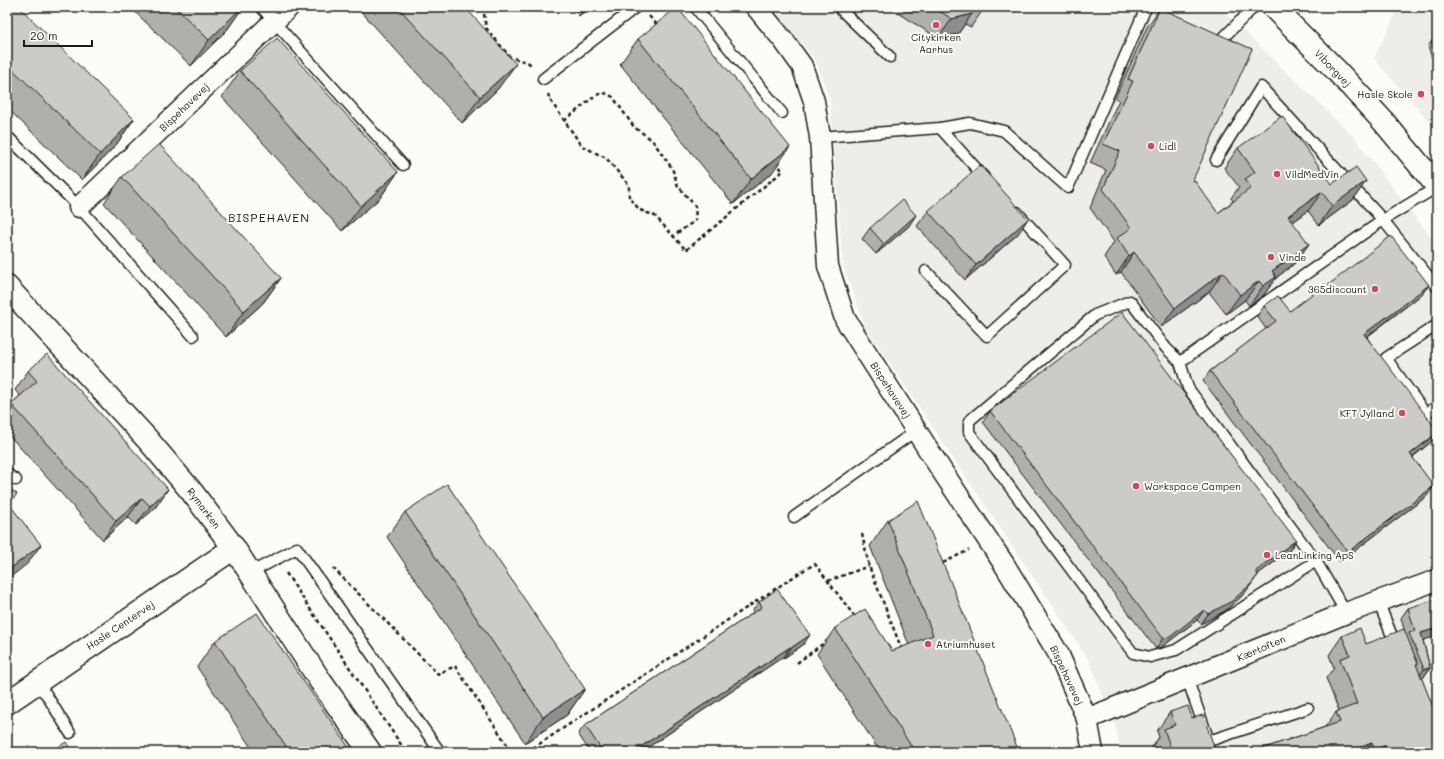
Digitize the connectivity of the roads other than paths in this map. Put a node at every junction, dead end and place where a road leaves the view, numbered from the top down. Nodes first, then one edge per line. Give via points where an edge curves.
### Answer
1 (261, 7) edge
2 (289, 7) edge
3 (636, 7) edge
4 (695, 7) edge
5 (756, 7) edge
6 (838, 7) edge
7 (1254, 7) edge
8 (1273, 7) edge
9 (1147, 11) edge
10 (274, 22) junction
11 (1208, 43) edge
12 (890, 58) dead end
13 (543, 79) road end
14 (782, 113) dead end
15 (940, 128) junction
16 (7, 136) edge
17 (820, 137) junction
18 (1216, 160) dead end
19 (403, 165) dead end
20 (991, 184) edge
21 (1437, 187) edge
22 (79, 207) junction
23 (1012, 207) edge
24 (1383, 220) junction
25 (926, 270) dead end
26 (7, 287) edge
27 (1437, 287) edge
28 (1437, 325) edge
29 (193, 336) dead end
30 (1180, 362) junction
31 (1437, 407) edge
32 (1425, 413) junction
33 (917, 430) junction
34 (1437, 436) edge
35 (794, 517) dead end
36 (234, 548) junction
37 (1316, 561) junction
38 (250, 573) junction
39 (1437, 580) edge
40 (1378, 601) junction
41 (1346, 612) junction
42 (1402, 659) edge
43 (1187, 678) junction
44 (35, 684) junction
45 (7, 703) edge
46 (1308, 708) dead end
47 (1087, 719) junction
48 (70, 733) dead end
49 (370, 752) edge
50 (440, 752) edge
51 (1093, 752) edge

1 - 10 lane
2 - 10 street, Bispehavevej
3 - 13 lane
4 - 14 lane
5 - 17 street, Bispehavevej via 802,66 814,101
6 - 12 lane
7 - 11 lane via 1215,47
8 - 21 street, Viborgvej via 1383,121
9 - 15 lane via 1068,188 1004,131 970,123
10 - 19 lane
10 - 22 street, Bispehavevej
15 - 17 lane
15 - 20 lane
16 - 22 lane
17 - 33 street, Bispehavevej via 828,266 845,319
18 - 24 lane via 1261,87
21 - 24 lane
22 - 29 lane
23 - 25 lane via 1065,265 986,336
24 - 27 lane
24 - 30 lane
26 - 36 street, Rymarken via 148,440 192,492
28 - 32 lane via 1386,358
30 - 37 lane via 1188,388
30 - 37 lane via 1130,301 1095,315 969,421 969,432 1133,653 1150,658 1176,650
31 - 32 lane
32 - 34 lane
33 - 35 lane
33 - 47 street, Bispehavevej via 1058,653
36 - 38 street, Rymarken
36 - 44 street, Hasle Centervej
37 - 41 lane
38 - 49 street, Rymarken
38 - 50 lane via 297,548
39 - 40 street, Kærtoften
40 - 41 street, Kærtoften
40 - 42 lane
41 - 43 street, Kærtoften
43 - 46 lane via 1209,740
43 - 47 street, Kærtoften
44 - 45 street, Hasle Centervej
44 - 48 lane via 46,694
47 - 51 street, Bispehavevej

